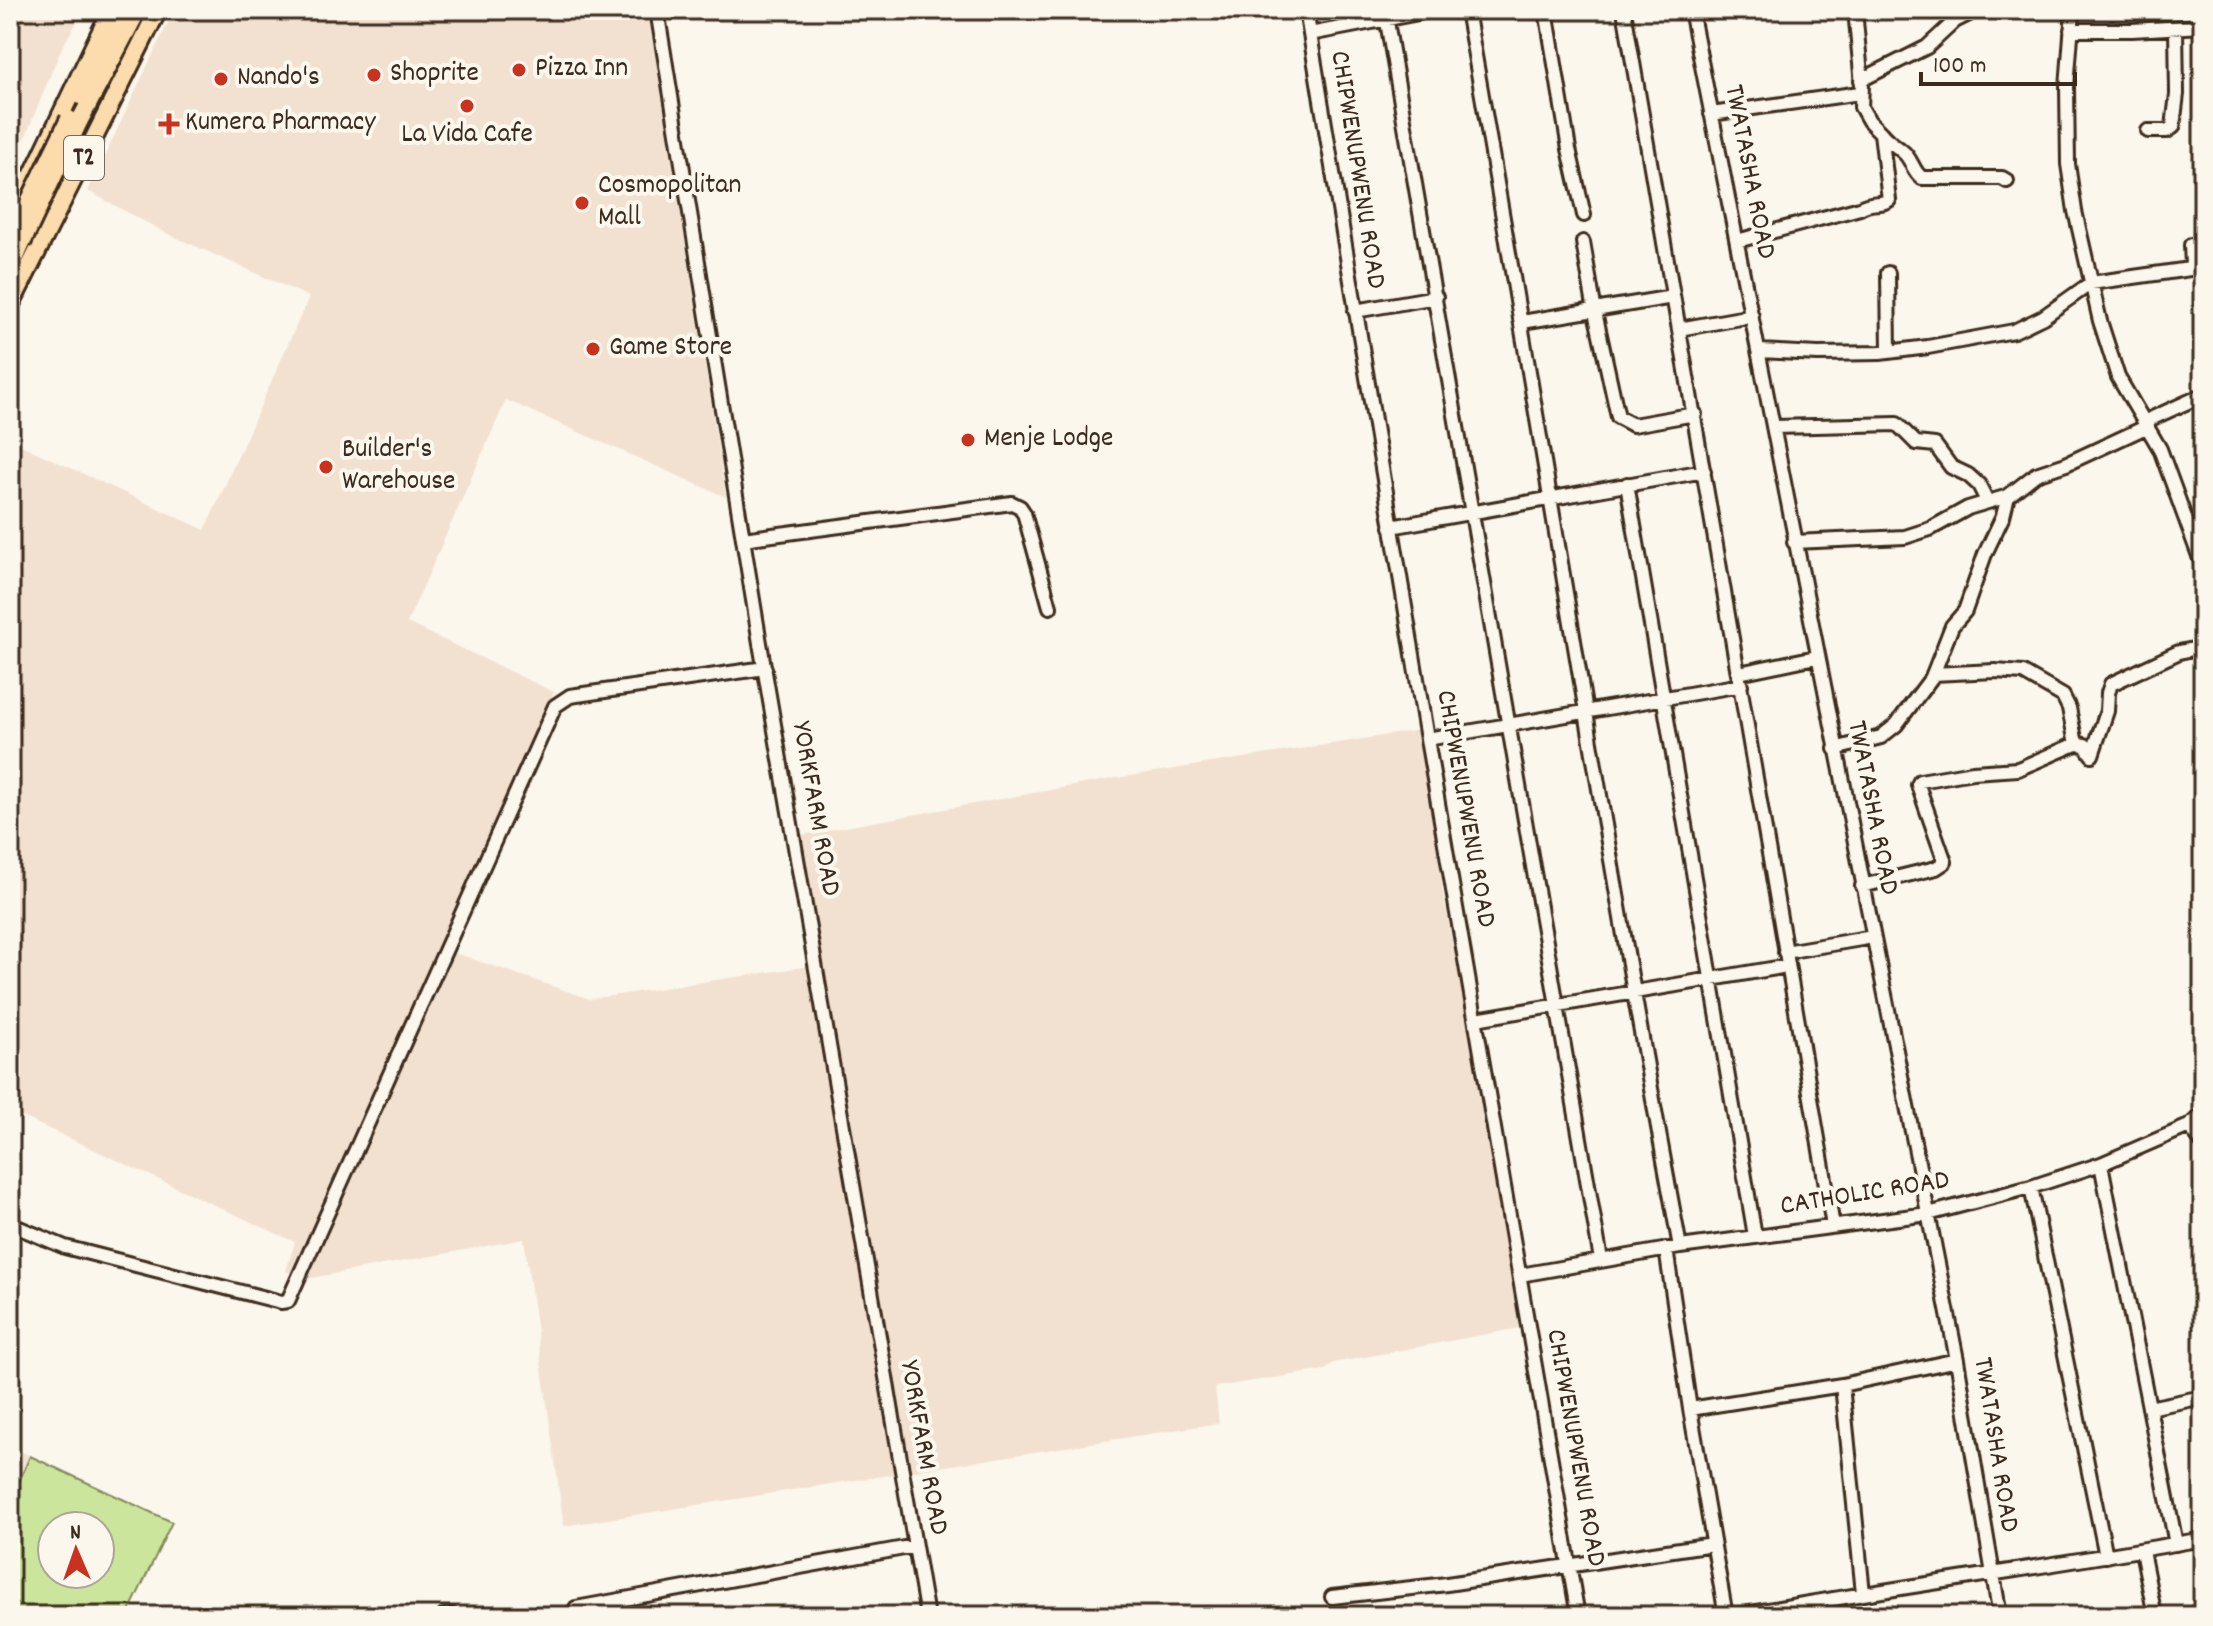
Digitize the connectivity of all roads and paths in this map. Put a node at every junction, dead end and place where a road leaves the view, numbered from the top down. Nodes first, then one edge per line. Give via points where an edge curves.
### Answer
1 (111, 10) edge
2 (125, 10) edge
3 (138, 10) edge
4 (158, 10) edge
5 (657, 10) edge
6 (1306, 10) edge
7 (1434, 10) edge
8 (1467, 10) edge
9 (1546, 10) edge
10 (1624, 10) edge
11 (1691, 10) edge
12 (1855, 10) edge
13 (1977, 10) edge
14 (2073, 10) edge
15 (1386, 15) edge
16 (2203, 26) edge
17 (2176, 28) junction
18 (2071, 30) junction
19 (1310, 34) junction
20 (1860, 87) junction
21 (1711, 114) junction
22 (74, 120) junction
23 (2148, 131) dead end
24 (1881, 133) junction
25 (37, 164) junction
26 (10, 175) edge
27 (29, 180) junction
28 (2007, 181) dead end
29 (68, 191) junction
30 (12, 210) edge
31 (1584, 215) dead end
32 (14, 241) edge
33 (1737, 241) junction
34 (1583, 242) dead end
35 (2191, 245) dead end
36 (10, 271) edge
37 (1888, 273) dead end
38 (2091, 283) junction
39 (1436, 297) junction
40 (1673, 297) junction
41 (10, 306) edge
42 (1355, 311) junction
43 (1595, 312) junction
44 (1752, 316) junction
45 (1522, 322) junction
46 (1679, 329) junction
47 (1760, 351) junction
48 (1889, 352) junction
49 (2203, 395) edge
50 (1695, 414) junction
51 (2147, 424) junction
52 (1774, 427) junction
53 (1704, 471) junction
54 (1627, 484) junction
55 (2008, 496) junction
56 (1550, 498) junction
57 (1987, 501) junction
58 (1474, 514) junction
59 (1391, 527) junction
60 (743, 539) junction
61 (1794, 542) junction
62 (2203, 567) edge
63 (1050, 607) dead end
64 (2203, 647) edge
65 (1816, 657) junction
66 (765, 668) junction
67 (1933, 674) junction
68 (1740, 679) junction
69 (1663, 698) junction
70 (1586, 711) junction
71 (1509, 725) junction
72 (1427, 739) junction
73 (2076, 744) junction
74 (1835, 749) junction
75 (1862, 886) junction
76 (1873, 937) junction
77 (1786, 959) junction
78 (1710, 978) junction
79 (1632, 991) junction
80 (1556, 1004) junction
81 (1476, 1019) junction
82 (2203, 1114) edge
83 (2189, 1126) junction
84 (2203, 1144) edge
85 (2101, 1164) junction
86 (2031, 1187) junction
87 (1928, 1214) junction
88 (10, 1224) edge
89 (1833, 1226) junction
90 (1755, 1236) junction
91 (1673, 1248) junction
92 (1601, 1260) junction
93 (1520, 1275) junction
94 (1957, 1360) junction
95 (1842, 1385) junction
96 (2203, 1397) edge
97 (2149, 1408) junction
98 (1690, 1409) junction
99 (2203, 1539) edge
100 (1713, 1544) junction
101 (2176, 1544) junction
102 (915, 1546) junction
103 (2142, 1551) junction
104 (2106, 1556) junction
105 (1570, 1566) junction
106 (1991, 1576) junction
107 (1863, 1593) junction
108 (1332, 1597) dead end
109 (572, 1616) edge
110 (927, 1616) edge
111 (1578, 1616) edge
112 (1726, 1616) edge
113 (1733, 1616) edge
114 (2000, 1616) edge
115 (2155, 1616) edge

1 - 25 main road, T2
2 - 22 main road, T2
3 - 22 main road, T2
4 - 29 main road, T2
5 - 60 street, YORKFARM ROAD
6 - 19 street, CHIPWENUPWENU ROAD
7 - 15 street
8 - 45 street
9 - 31 street
10 - 40 street
11 - 21 street, TWATASHA ROAD
12 - 20 street
13 - 20 street
14 - 18 street
15 - 19 street
15 - 39 street
16 - 17 street
17 - 18 street
17 - 23 street via 2173,127
18 - 38 street via 2068,164
19 - 42 street, CHIPWENUPWENU ROAD
20 - 21 street
20 - 24 street via 1864,115
21 - 33 street, TWATASHA ROAD
22 - 32 main road, T2, bridge
24 - 28 street via 1903,151 1922,178
24 - 33 street via 1888,201
25 - 26 main road
25 - 27 main road, T2
26 - 27 main road
27 - 29 main road
27 - 30 main road, T2
29 - 41 main road, T2
32 - 36 main road, T2
33 - 44 street, TWATASHA ROAD
34 - 43 street
35 - 38 street via 2190,269
37 - 48 street
38 - 48 street via 2014,331
38 - 51 street via 2118,377
39 - 42 street
39 - 58 street
40 - 43 street
40 - 46 street
42 - 59 street, CHIPWENUPWENU ROAD
43 - 45 street
43 - 50 street via 1622,421 1633,425
44 - 46 street
44 - 47 street, TWATASHA ROAD
45 - 56 street
46 - 50 street
47 - 48 street
47 - 52 street, TWATASHA ROAD
49 - 51 street
50 - 53 street
51 - 55 street via 2036,474
51 - 62 street
52 - 57 street via 1897,424 1916,443 1935,445 1951,467 1979,485
52 - 61 street, TWATASHA ROAD
53 - 54 street
53 - 68 street
54 - 56 street
54 - 69 street
55 - 57 street
55 - 67 street via 1965,611 1952,626
56 - 58 street
56 - 70 street
57 - 61 street via 1905,537
58 - 59 street
58 - 71 street
59 - 72 street, CHIPWENUPWENU ROAD
60 - 63 street via 1012,503 1024,513
60 - 66 street, YORKFARM ROAD
61 - 65 street, TWATASHA ROAD
64 - 73 street via 2179,652 2111,684 2092,755 2085,745
65 - 68 street
65 - 74 street, TWATASHA ROAD
66 - 88 street via 570,696 555,706 288,1301 65,1247
66 - 102 street, YORKFARM ROAD
67 - 73 street via 2023,673 2063,696
67 - 74 street via 1881,737
68 - 69 street
68 - 77 street
69 - 70 street
69 - 78 street
70 - 71 street
70 - 79 street
71 - 72 street
71 - 80 street
72 - 81 street, CHIPWENUPWENU ROAD
73 - 75 street via 2018,769 1920,781 1945,862
74 - 75 street, TWATASHA ROAD
75 - 76 street, TWATASHA ROAD
76 - 77 street
76 - 87 street, TWATASHA ROAD
77 - 78 street
77 - 89 street
78 - 79 street
78 - 90 street
79 - 80 street
79 - 91 street
80 - 81 street
80 - 92 street
81 - 93 street, CHIPWENUPWENU ROAD
82 - 83 street, CATHOLIC ROAD
83 - 84 street
83 - 85 street, CATHOLIC ROAD
85 - 86 street, CATHOLIC ROAD
85 - 97 street
86 - 87 street, CATHOLIC ROAD
86 - 104 street
87 - 89 street, CATHOLIC ROAD
87 - 94 street, TWATASHA ROAD
89 - 90 street, CATHOLIC ROAD
90 - 91 street, CATHOLIC ROAD
91 - 92 street, CATHOLIC ROAD
91 - 98 street
92 - 93 street, CATHOLIC ROAD
93 - 105 street, CHIPWENUPWENU ROAD
94 - 95 street
94 - 106 street, TWATASHA ROAD
95 - 98 street
95 - 107 street
96 - 97 street
97 - 101 street
98 - 100 street
99 - 101 street
100 - 105 street
100 - 112 street
101 - 103 street
102 - 109 street via 576,1608
102 - 110 street, YORKFARM ROAD
103 - 104 street
103 - 115 street
104 - 106 street
105 - 108 street
105 - 111 street, CHIPWENUPWENU ROAD
106 - 107 street
106 - 114 street, TWATASHA ROAD
107 - 113 street

